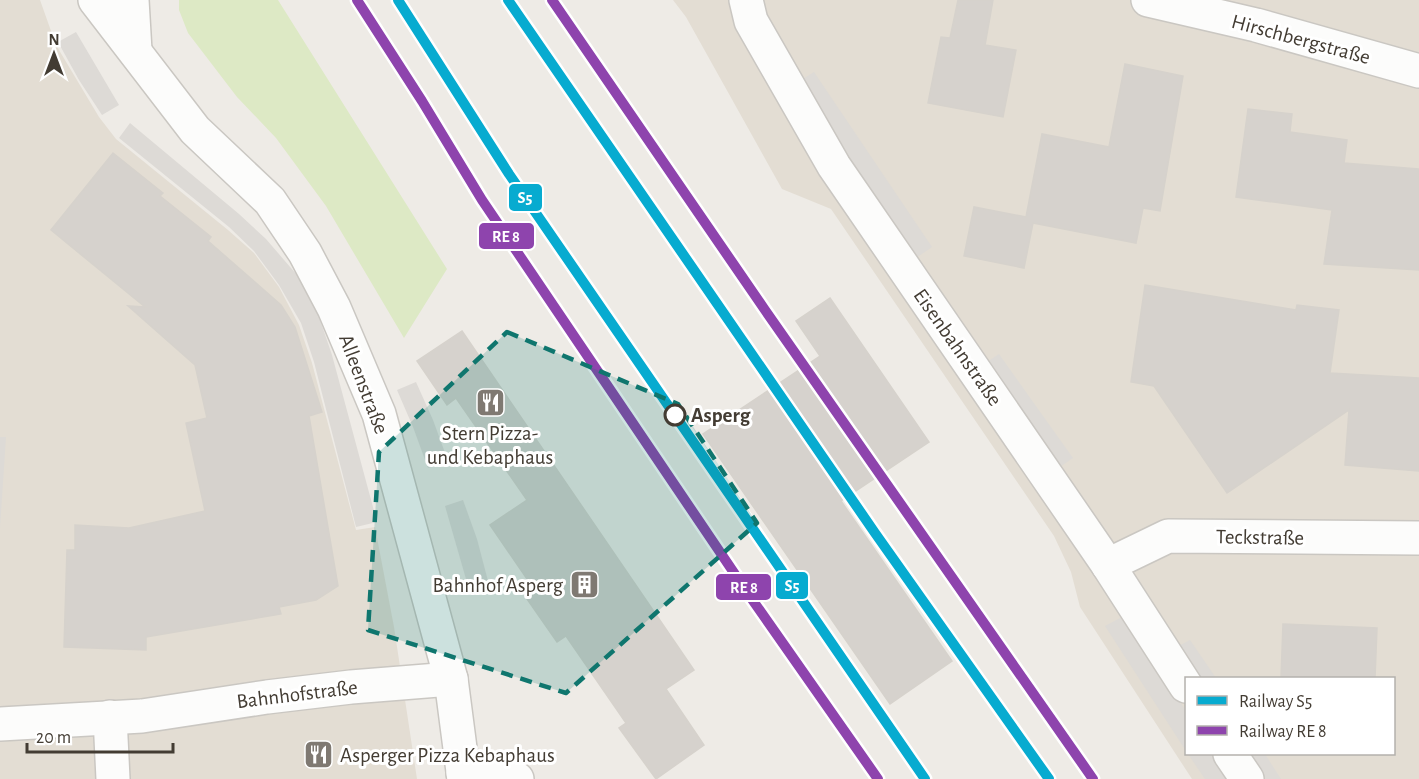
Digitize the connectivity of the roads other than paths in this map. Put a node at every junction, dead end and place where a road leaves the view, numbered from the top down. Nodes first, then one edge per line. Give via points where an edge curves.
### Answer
1 (95, 0) edge
2 (132, 0) edge
3 (746, 0) edge
4 (1148, 0) edge
5 (1258, 13) edge
6 (135, 51) junction
7 (1419, 71) edge
8 (1419, 538) edge
9 (1108, 565) junction
10 (451, 679) junction
11 (1185, 684) edge
12 (110, 717) junction
13 (0, 724) edge
14 (1231, 755) edge
15 (464, 776) edge
16 (113, 779) edge
17 (517, 779) edge
18 (1246, 779) edge

1 - 6 street, Alleenstraße
2 - 6 street
3 - 9 street, Eisenbahnstraße via 751,21 834,166
4 - 5 street, Hirschbergstraße
5 - 7 street, Hirschbergstraße
6 - 10 street, Alleenstraße via 195,130 270,201 305,253 334,308 379,414
8 - 9 street, Teckstraße via 1168,536
9 - 11 street, Eisenbahnstraße
10 - 12 street, Bahnhofstraße via 351,687
10 - 15 street, Alleenstraße
12 - 13 street, Bahnhofstraße
12 - 16 street
14 - 18 street
15 - 17 street

